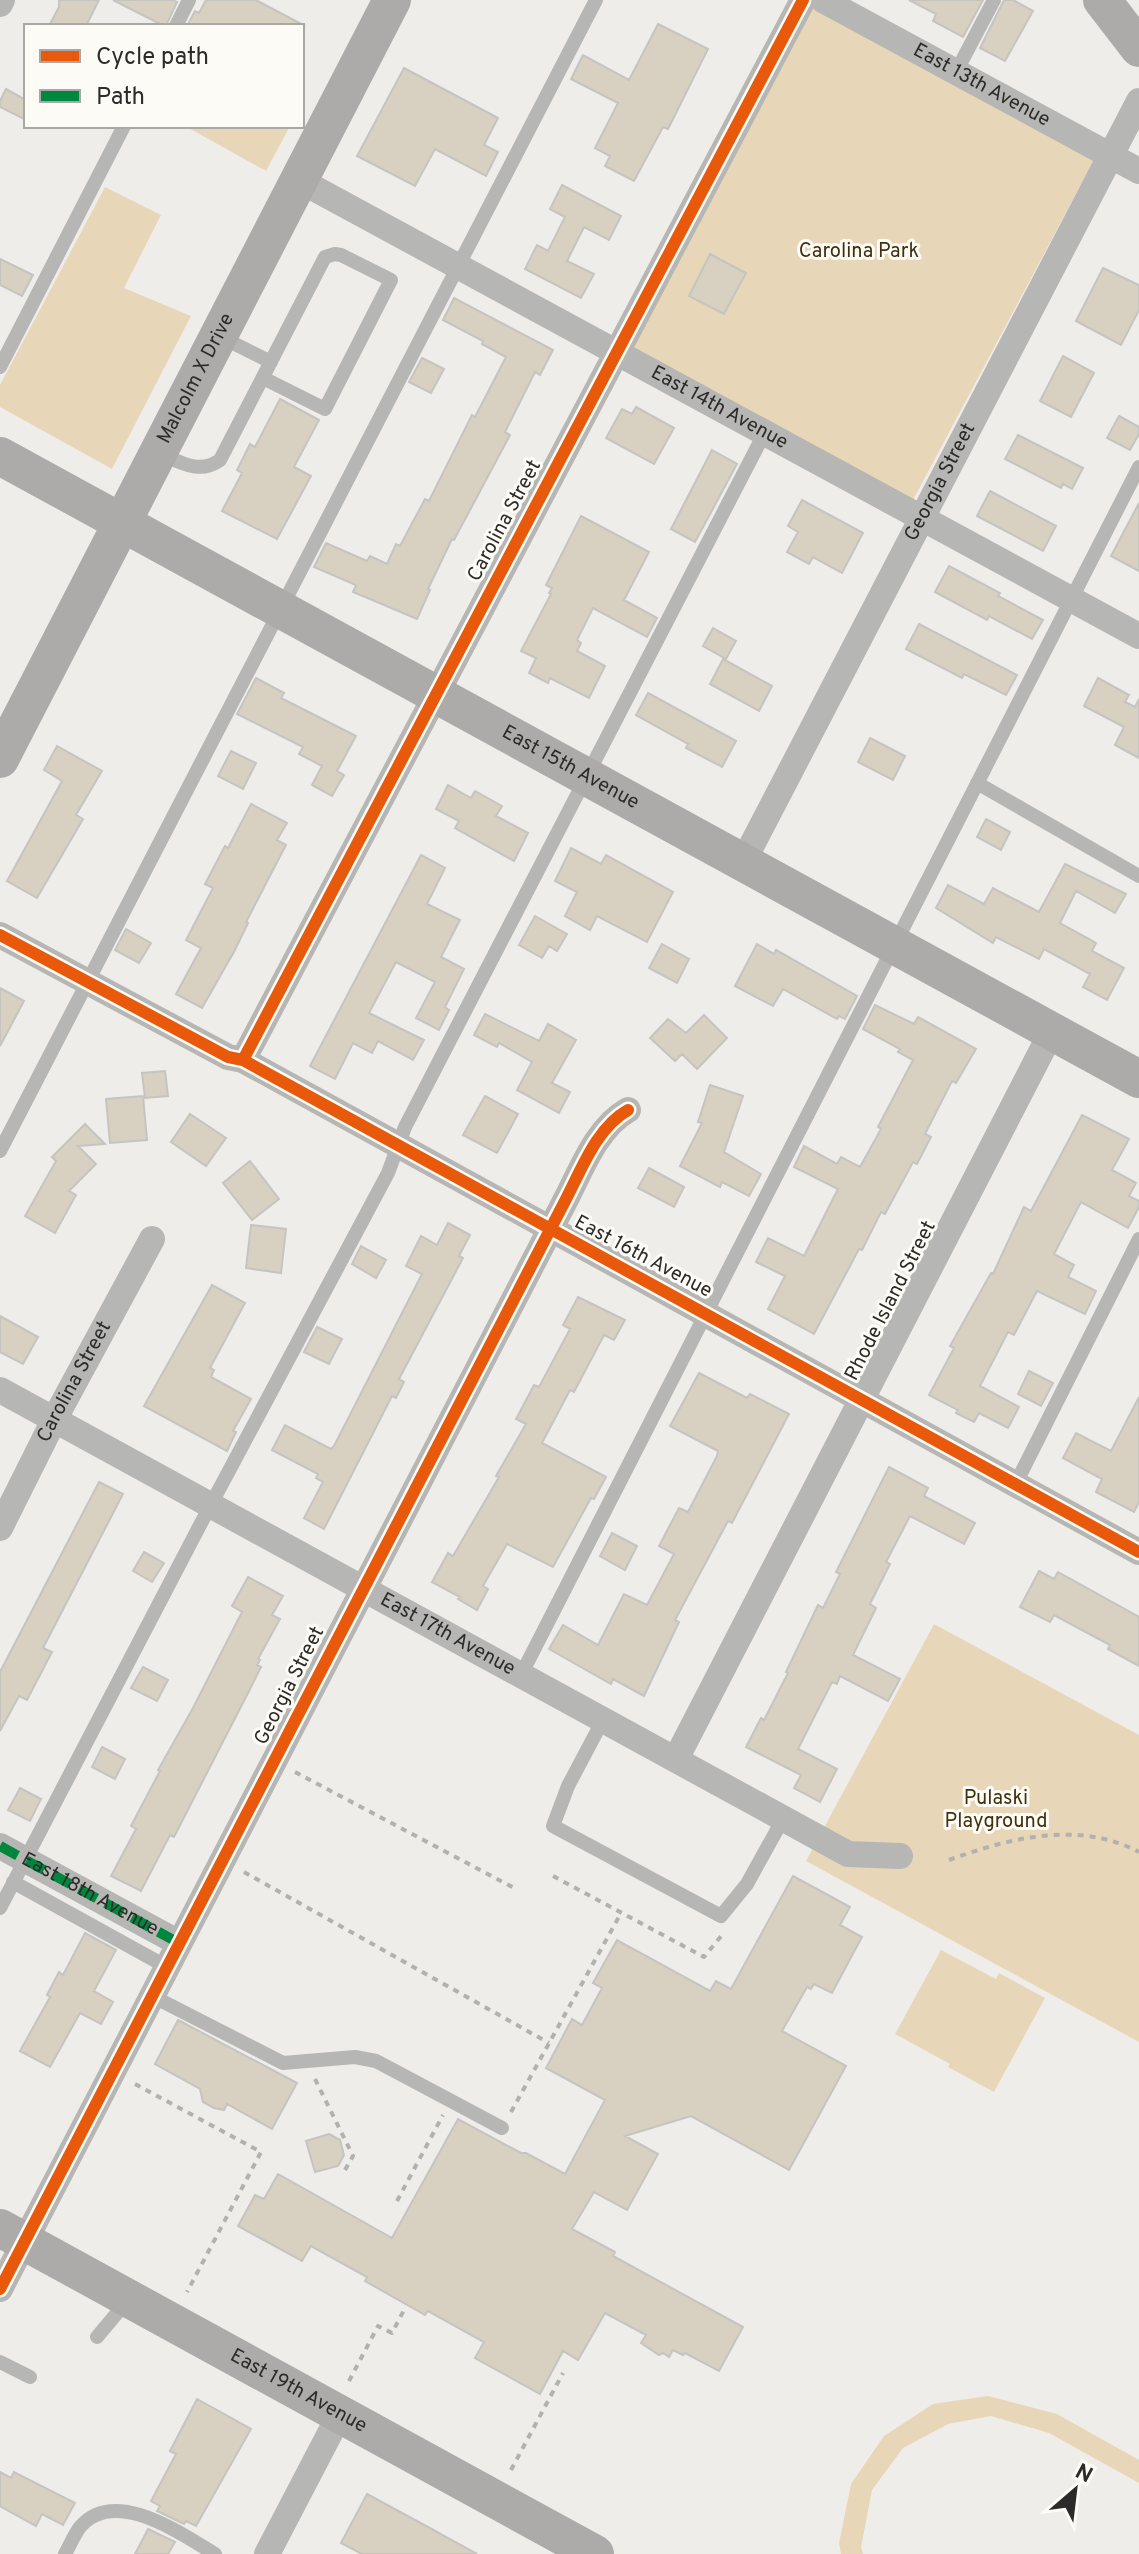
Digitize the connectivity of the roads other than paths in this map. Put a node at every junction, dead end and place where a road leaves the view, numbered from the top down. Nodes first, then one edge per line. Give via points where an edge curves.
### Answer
1 (189, 0) edge
2 (392, 0) edge
3 (596, 0) edge
4 (803, 0) edge
5 (823, 0) edge
6 (994, 0) edge
7 (1102, 0) edge
8 (177, 24) edge
9 (1139, 48) edge
10 (956, 72) junction
11 (1139, 101) edge
12 (123, 128) edge
13 (1110, 156) junction
14 (1139, 171) edge
15 (299, 180) junction
16 (459, 267) junction
17 (219, 336) junction
18 (616, 353) junction
19 (271, 362) junction
20 (0, 367) edge
21 (263, 378) junction
22 (764, 434) junction
23 (159, 453) junction
24 (0, 456) edge
25 (1139, 467) edge
26 (921, 520) junction
27 (122, 522) junction
28 (1072, 601) junction
29 (280, 610) junction
30 (1139, 636) edge
31 (435, 695) junction
32 (0, 759) edge
33 (586, 777) junction
34 (977, 783) junction
35 (743, 862) junction
36 (1139, 876) edge
37 (0, 935) edge
38 (895, 946) junction
39 (88, 982) junction
40 (1052, 1031) junction
41 (243, 1060) junction
42 (1139, 1079) edge
43 (628, 1110) dead end
44 (398, 1147) junction
45 (0, 1151) edge
46 (550, 1230) junction
47 (152, 1239) dead end
48 (1139, 1239) edge
49 (707, 1314) junction
50 (0, 1390) edge
51 (863, 1398) junction
52 (54, 1420) junction
53 (1016, 1483) junction
54 (210, 1505) junction
55 (0, 1528) edge
56 (1139, 1552) edge
57 (364, 1589) junction
58 (521, 1675) junction
59 (603, 1720) junction
60 (676, 1759) junction
61 (783, 1819) junction
62 (0, 1846) edge
63 (900, 1856) dead end
64 (19, 1871) junction
65 (0, 1908) edge
66 (173, 1955) junction
67 (152, 1996) junction
68 (502, 2128) road end
69 (12, 2235) edge
70 (0, 2289) edge
71 (129, 2299) junction
72 (97, 2337) dead end
73 (0, 2362) edge
74 (30, 2377) dead end
75 (344, 2398) junction
76 (65, 2554) edge
77 (215, 2554) edge
78 (267, 2554) edge
79 (595, 2554) edge

1 - 8 lane
2 - 15 street, Malcolm X Drive
3 - 16 lane
4 - 18 street, Carolina Street
5 - 10 street, East 13th Avenue
6 - 10 lane
7 - 9 street
10 - 13 street, East 13th Avenue
11 - 13 street, Georgia Street
12 - 20 lane
13 - 14 street, East 13th Avenue
13 - 26 street, Georgia Street
15 - 16 street, East 14th Avenue
15 - 17 street, Malcolm X Drive
16 - 18 street, East 14th Avenue
16 - 29 lane
17 - 19 lane
17 - 23 street, Malcolm X Drive
18 - 22 street, East 14th Avenue
18 - 31 street, Carolina Street
19 - 21 lane
19 - 21 lane via 325,257 341,255 391,280 325,409
21 - 23 lane via 216,463 190,466
22 - 26 street, East 14th Avenue
22 - 33 lane
23 - 27 street, Malcolm X Drive
24 - 27 street, East 15th Avenue
25 - 28 lane
26 - 28 street, East 14th Avenue
26 - 35 street, Georgia Street
27 - 29 street, East 15th Avenue
27 - 32 street, Malcolm X Drive via 17,710
28 - 30 street, East 14th Avenue
28 - 34 lane
29 - 31 street, East 15th Avenue
29 - 39 lane
31 - 33 street, East 15th Avenue
31 - 41 street, Carolina Street
33 - 35 street, East 15th Avenue
33 - 44 lane
34 - 36 lane
34 - 38 lane
35 - 38 street, East 15th Avenue
37 - 39 street, East 16th Avenue
38 - 40 street, East 15th Avenue
38 - 49 lane
39 - 41 street, East 16th Avenue via 228,1057
39 - 45 lane
40 - 42 street, East 15th Avenue
40 - 51 street, Rhode Island Street
41 - 44 street, East 16th Avenue
43 - 46 street, Georgia Street via 601,1135
44 - 46 street, East 16th Avenue
44 - 54 lane
46 - 49 street, East 16th Avenue
46 - 57 street, Georgia Street
47 - 52 street, Carolina Street
48 - 53 lane
49 - 51 street, East 16th Avenue
49 - 58 lane
50 - 52 street, East 17th Avenue
51 - 53 street, East 16th Avenue
51 - 60 street, Rhode Island Street
52 - 54 street, East 17th Avenue
52 - 55 street, Carolina Street
53 - 56 street, East 16th Avenue
54 - 57 street, East 17th Avenue
54 - 64 lane
57 - 58 street, East 17th Avenue
57 - 66 street, Georgia Street
58 - 59 street, East 17th Avenue
59 - 60 street, East 17th Avenue
59 - 61 lane via 553,1826 721,1916 747,1884
60 - 61 street, East 17th Avenue
61 - 63 street, East 17th Avenue via 848,1854
62 - 64 street, East 18th Avenue
64 - 65 lane
64 - 66 street, East 18th Avenue
66 - 67 street, Georgia Street
67 - 68 lane via 287,2064 369,2058
67 - 69 street, Georgia Street
69 - 70 street, Georgia Street
69 - 71 street, East 19th Avenue
71 - 72 lane
71 - 75 street, East 19th Avenue
73 - 74 lane
75 - 78 street
75 - 79 street, East 19th Avenue
76 - 77 lane via 82,2525 117,2511 146,2516

